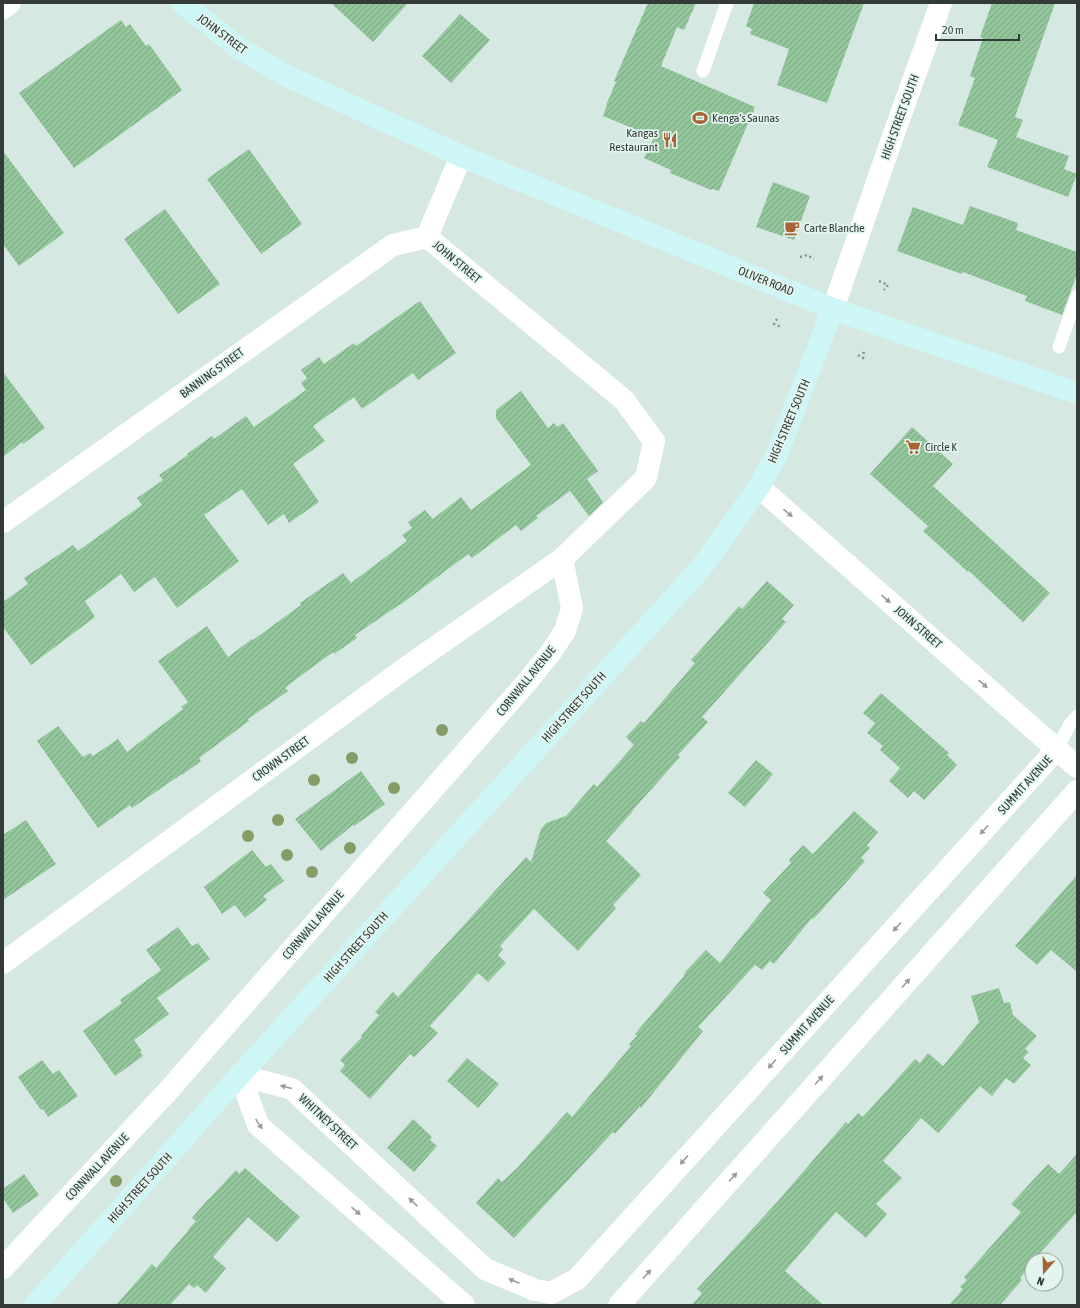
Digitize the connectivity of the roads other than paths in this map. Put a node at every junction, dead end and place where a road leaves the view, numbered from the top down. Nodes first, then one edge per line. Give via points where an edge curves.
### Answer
1 (10, 3) edge
2 (182, 3) edge
3 (727, 3) edge
4 (941, 3) edge
5 (3, 8) edge
6 (703, 71) dead end
7 (461, 156) junction
8 (427, 237) junction
9 (1077, 296) edge
10 (833, 309) junction
11 (1059, 347) dead end
12 (1077, 393) edge
13 (759, 487) junction
14 (3, 522) edge
15 (562, 559) junction
16 (1077, 716) edge
17 (1057, 749) junction
18 (1077, 767) edge
19 (1077, 791) edge
20 (3, 963) edge
21 (240, 1075) junction
22 (3, 1268) edge
23 (551, 1293) joint
24 (35, 1305) edge
25 (464, 1305) edge
26 (619, 1305) edge

1 - 5 street
2 - 7 main road, JOHN STREET via 239,48 287,76
3 - 6 lane
4 - 10 street, HIGH STREET SOUTH
7 - 8 street, JOHN STREET
7 - 10 main road, OLIVER ROAD
8 - 14 street, BANNING STREET via 393,245
8 - 15 street, JOHN STREET via 624,400 654,441 646,478
9 - 11 lane
10 - 12 main road, OLIVER ROAD
10 - 13 main road, HIGH STREET SOUTH via 777,454
13 -> 17 street, JOHN STREET
13 - 21 main road, HIGH STREET SOUTH via 701,568
15 - 20 street, CROWN STREET via 411,664
15 - 22 street, CORNWALL AVENUE via 572,608 565,631 551,652 167,1092
16 - 17 lane
17 - 18 street, JOHN STREET
17 -> 23 street, SUMMIT AVENUE via 577,1279
26 -> 19 street
23 -> 21 street, WHITNEY STREET via 535,1290 485,1269 292,1089
21 - 24 main road, HIGH STREET SOUTH
21 -> 25 street via 258,1125

